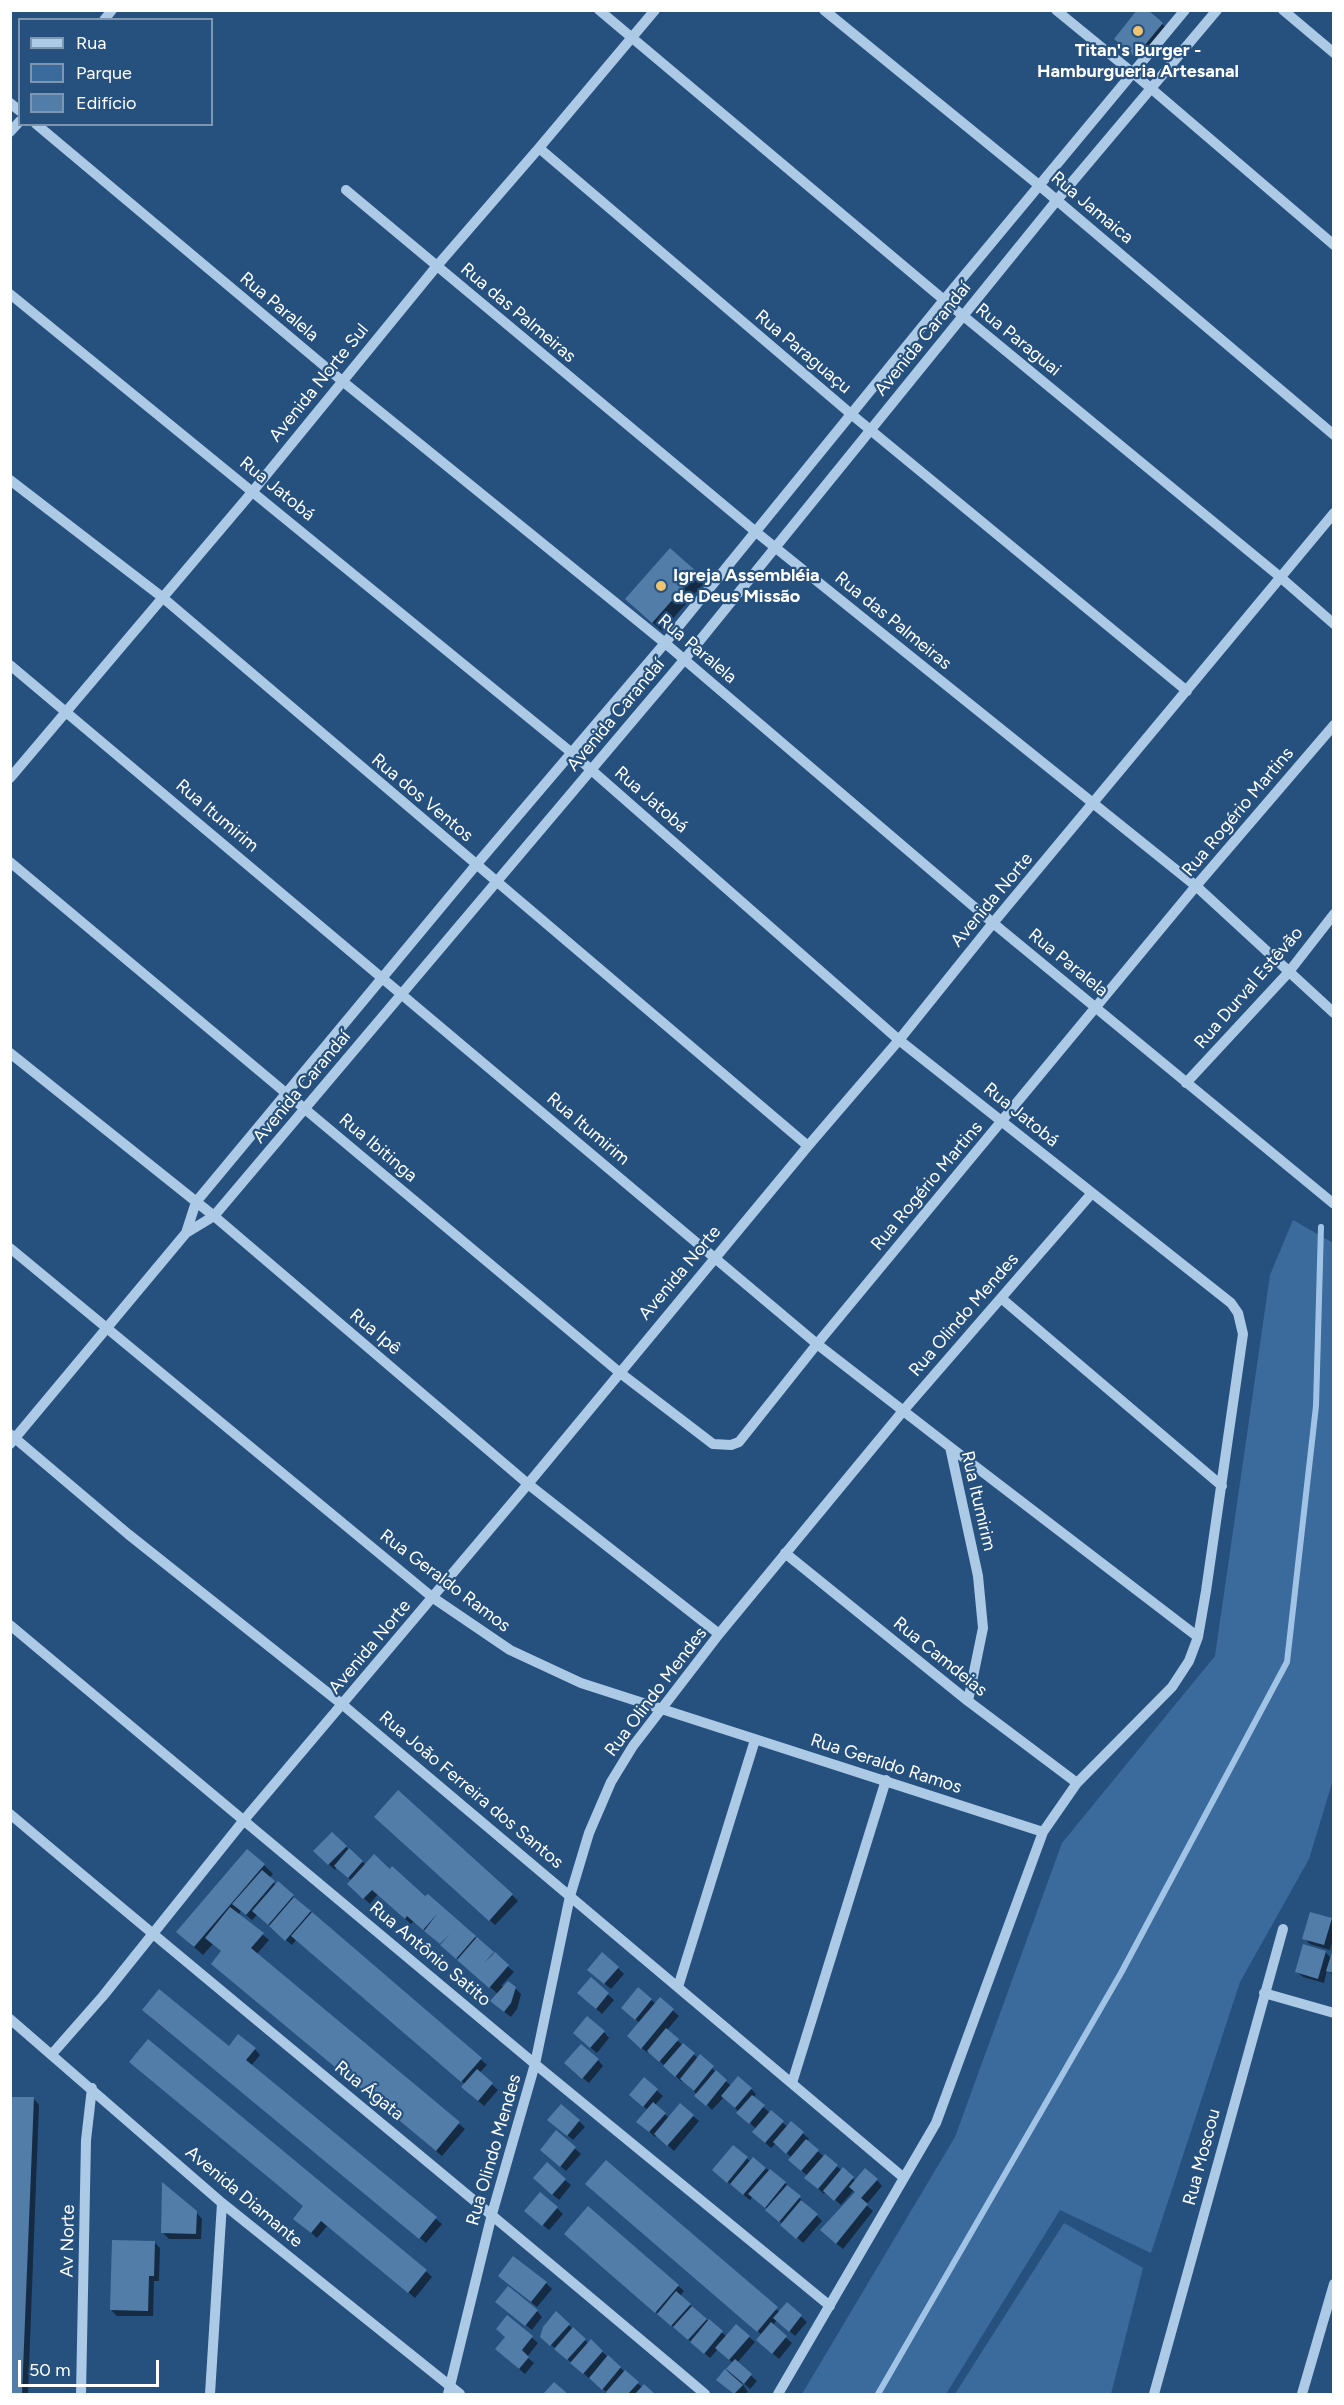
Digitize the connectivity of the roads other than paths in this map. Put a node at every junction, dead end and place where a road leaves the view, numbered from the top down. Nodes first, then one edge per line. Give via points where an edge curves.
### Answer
1 (599, 10) edge
2 (655, 10) edge
3 (824, 10) edge
4 (1056, 10) edge
5 (1185, 10) edge
6 (1217, 10) edge
7 (1283, 10) edge
8 (633, 39) junction
9 (1334, 53) edge
10 (1133, 73) junction
11 (1152, 89) junction
12 (38, 126) edge
13 (539, 148) junction
14 (1040, 186) junction
15 (346, 190) dead end
16 (1057, 200) junction
17 (1334, 245) edge
18 (436, 267) junction
19 (10, 294) edge
20 (944, 300) junction
21 (963, 316) junction
22 (341, 380) junction
23 (851, 414) junction
24 (870, 430) junction
25 (1334, 435) edge
26 (10, 480) edge
27 (253, 491) junction
28 (1334, 513) edge
29 (756, 532) junction
30 (775, 547) junction
31 (1279, 576) junction
32 (162, 597) junction
33 (1334, 624) edge
34 (665, 643) junction
35 (684, 660) junction
36 (10, 665) edge
37 (1187, 691) junction
38 (67, 711) junction
39 (1334, 725) edge
40 (572, 753) junction
41 (591, 770) junction
42 (10, 777) edge
43 (1094, 804) junction
44 (10, 862) edge
45 (476, 865) junction
46 (495, 881) junction
47 (1196, 886) junction
48 (1334, 914) edge
49 (993, 923) junction
50 (1288, 973) junction
51 (382, 977) junction
52 (402, 995) junction
53 (1096, 1008) junction
54 (1334, 1013) edge
55 (899, 1040) junction
56 (10, 1053) edge
57 (1186, 1083) junction
58 (287, 1094) junction
59 (305, 1109) junction
60 (1003, 1122) junction
61 (808, 1146) junction
62 (1092, 1193) junction
63 (196, 1202) junction
64 (1334, 1204) edge
65 (214, 1216) junction
66 (186, 1233) junction
67 (10, 1248) edge
68 (715, 1257) junction
69 (1001, 1298) junction
70 (107, 1330) junction
71 (817, 1344) junction
72 (619, 1372) junction
73 (903, 1411) junction
74 (12, 1439) edge
75 (730, 1445) joint
76 (950, 1447) junction
77 (528, 1484) junction
78 (1222, 1486) junction
79 (785, 1553) junction
80 (432, 1597) junction
81 (10, 1625) edge
82 (719, 1634) junction
83 (1198, 1637) junction
84 (968, 1701) junction
85 (343, 1705) junction
86 (662, 1709) junction
87 (755, 1740) junction
88 (886, 1780) junction
89 (1077, 1783) junction
90 (10, 1814) edge
91 (244, 1820) junction
92 (1043, 1832) junction
93 (570, 1896) junction
94 (1283, 1929) dead end
95 (152, 1933) junction
96 (678, 1987) junction
97 (1264, 1993) junction
98 (1334, 2013) edge
99 (10, 2019) edge
100 (52, 2054) junction
101 (535, 2064) junction
102 (792, 2083) junction
103 (92, 2088) junction
104 (904, 2178) junction
105 (222, 2203) junction
106 (492, 2214) junction
107 (1334, 2284) edge
108 (830, 2306) junction
109 (449, 2390) edge
110 (81, 2394) edge
111 (210, 2394) edge
112 (460, 2394) edge
113 (705, 2394) edge
114 (778, 2394) edge
115 (1154, 2394) edge
116 (1302, 2394) edge

1 - 8 street, Rua Paraguai
2 - 8 street, Avenida Norte Sul
3 - 14 street, Rua Jamaica
4 - 10 street
5 - 10 street, Avenida Carandaí
6 - 11 street, Avenida Carandaí
7 - 9 street
8 - 13 street, Avenida Norte Sul
8 - 20 street, Rua Paraguai
10 - 11 street
10 - 14 street, Avenida Carandaí
11 - 16 street, Avenida Carandaí
11 - 17 street
12 - 22 street, Rua Paralela
13 - 18 street, Avenida Norte Sul
13 - 23 street, Rua Paraguaçu
14 - 16 street, Rua Jamaica
14 - 20 street, Avenida Carandaí
15 - 18 street, Rua das Palmeiras
16 - 21 street, Avenida Carandaí
16 - 25 street, Rua Jamaica
18 - 22 street, Avenida Norte Sul
18 - 29 street, Rua das Palmeiras
19 - 27 street, Rua Jatobá
20 - 21 street, Rua Paraguai
20 - 23 street, Avenida Carandaí
21 - 24 street, Avenida Carandaí
21 - 31 street, Rua Paraguai
22 - 27 street, Avenida Norte Sul
22 - 34 street, Rua Paralela
23 - 24 street, Rua Paraguaçu
23 - 29 street, Avenida Carandaí
24 - 30 street, Avenida Carandaí
24 - 37 street, Rua Paraguaçu
26 - 32 street, Rua dos Ventos
27 - 32 street, Avenida Norte Sul
27 - 40 street, Rua Jatobá
28 - 31 street, Avenida Norte
29 - 30 street, Rua das Palmeiras
29 - 34 street, Avenida Carandaí
30 - 35 street, Avenida Carandaí
30 - 43 street, Rua das Palmeiras
31 - 33 street, Rua Paraguai
31 - 37 street, Avenida Norte
32 - 38 street, Avenida Norte Sul
32 - 45 street, Rua dos Ventos
34 - 35 street, Rua Paralela
34 - 40 street, Avenida Carandaí
35 - 41 street, Avenida Carandaí
35 - 49 street, Rua Paralela
36 - 38 street, Rua Itumirim
37 - 43 street, Avenida Norte
38 - 42 street, Avenida Norte Sul
38 - 51 street, Rua Itumirim
39 - 47 street, Rua Rogério Martins
40 - 41 street, Rua Jatobá
40 - 45 street, Avenida Carandaí
41 - 46 street, Avenida Carandaí
41 - 55 street, Rua Jatobá
43 - 47 street, Rua das Palmeiras
43 - 49 street, Avenida Norte
44 - 58 street, Rua Ibitinga
45 - 46 street, Rua dos Ventos
45 - 51 street, Avenida Carandaí
46 - 52 street, Avenida Carandaí
46 - 61 street, Rua dos Ventos
47 - 50 street, Rua das Palmeiras
47 - 53 street, Rua Rogério Martins
48 - 50 street, Rua Durval Estêvão
49 - 53 street, Rua Paralela
49 - 55 street, Avenida Norte
50 - 54 street, Rua das Palmeiras
50 - 57 street, Rua Durval Estêvão
51 - 52 street, Rua Itumirim
51 - 58 street, Avenida Carandaí
52 - 59 street, Avenida Carandaí
52 - 68 street, Rua Itumirim
53 - 57 street, Rua Paralela
53 - 60 street, Rua Rogério Martins
55 - 60 street, Rua Jatobá
55 - 61 street, Avenida Norte
56 - 63 street, Rua Ipê
57 - 64 street, Rua Paralela
58 - 59 street, Rua Ibitinga
58 - 63 street, Avenida Carandaí
59 - 65 street, Avenida Carandaí
59 - 72 street, Rua Ibitinga
60 - 62 street, Rua Jatobá
60 - 71 street, Rua Rogério Martins
61 - 68 street, Avenida Norte
62 - 69 street, Rua Olindo Mendes
62 - 78 street, Rua Jatobá via 1239,1313 1243,1334
63 - 65 street, Rua Ipê
63 - 66 street, Avenida Carandaí
65 - 66 street, Avenida Carandaí
65 - 77 street, Rua Ipê
66 - 70 street, Avenida Carandaí
67 - 70 street, Rua Geraldo Ramos
68 - 71 street, Rua Itumirim
68 - 72 street, Avenida Norte
69 - 73 street, Rua Olindo Mendes
69 - 78 street
70 - 74 street, Avenida Carandaí
70 - 80 street, Rua Geraldo Ramos
71 - 73 street, Rua Itumirim
71 - 75 street, Rua Rogério Martins via 739,1442
72 - 75 street, Rua Ibitinga via 713,1444
72 - 77 street, Avenida Norte
73 - 76 street, Rua Itumirim
73 - 79 street, Rua Olindo Mendes
74 - 85 street, Rua João Ferreira dos Santos
76 - 83 street
76 - 84 street, Rua Itumirim via 978,1576 983,1628
77 - 80 street, Avenida Norte
77 - 82 street, Rua Ipê
78 - 83 street
79 - 82 street, Rua Olindo Mendes
79 - 84 street, Rua Camdeias
80 - 85 street, Avenida Norte
80 - 86 street, Rua Geraldo Ramos via 510,1650 547,1669
81 - 91 street, Rua Antônio Satito
82 - 86 street, Rua Olindo Mendes
83 - 89 street via 1189,1661 1172,1687
84 - 89 street, Rua Camdeias
85 - 91 street, Avenida Norte
85 - 93 street, Rua João Ferreira dos Santos
86 - 87 street, Rua Geraldo Ramos
86 - 93 street, Rua Olindo Mendes via 611,1782 589,1833
87 - 88 street, Rua Geraldo Ramos
87 - 96 street
88 - 92 street, Rua Geraldo Ramos
88 - 102 street
89 - 92 street
90 - 95 street, Rua Ágata
91 - 95 street, Avenida Norte
91 - 101 street, Rua Antônio Satito
92 - 104 street via 936,2123
93 - 96 street, Rua João Ferreira dos Santos
93 - 101 street, Rua Olindo Mendes
94 - 97 street, Rua Moscou
95 - 100 street, Avenida Norte
95 - 106 street, Rua Ágata
96 - 102 street, Rua João Ferreira dos Santos
97 - 98 street
97 - 115 street, Rua Moscou
99 - 100 street, Avenida Diamante
100 - 103 street, Avenida Diamante
101 - 106 street, Rua Olindo Mendes
101 - 108 street, Rua Antônio Satito
102 - 104 street, Rua João Ferreira dos Santos
103 - 105 street, Avenida Diamante
103 - 110 street, Av Norte via 86,2140
104 - 108 street
105 - 109 street, Avenida Diamante
105 - 111 street
106 - 109 street, Rua Olindo Mendes
106 - 113 street, Rua Ágata
107 - 116 street
108 - 114 street
109 - 112 street, Avenida Diamante

